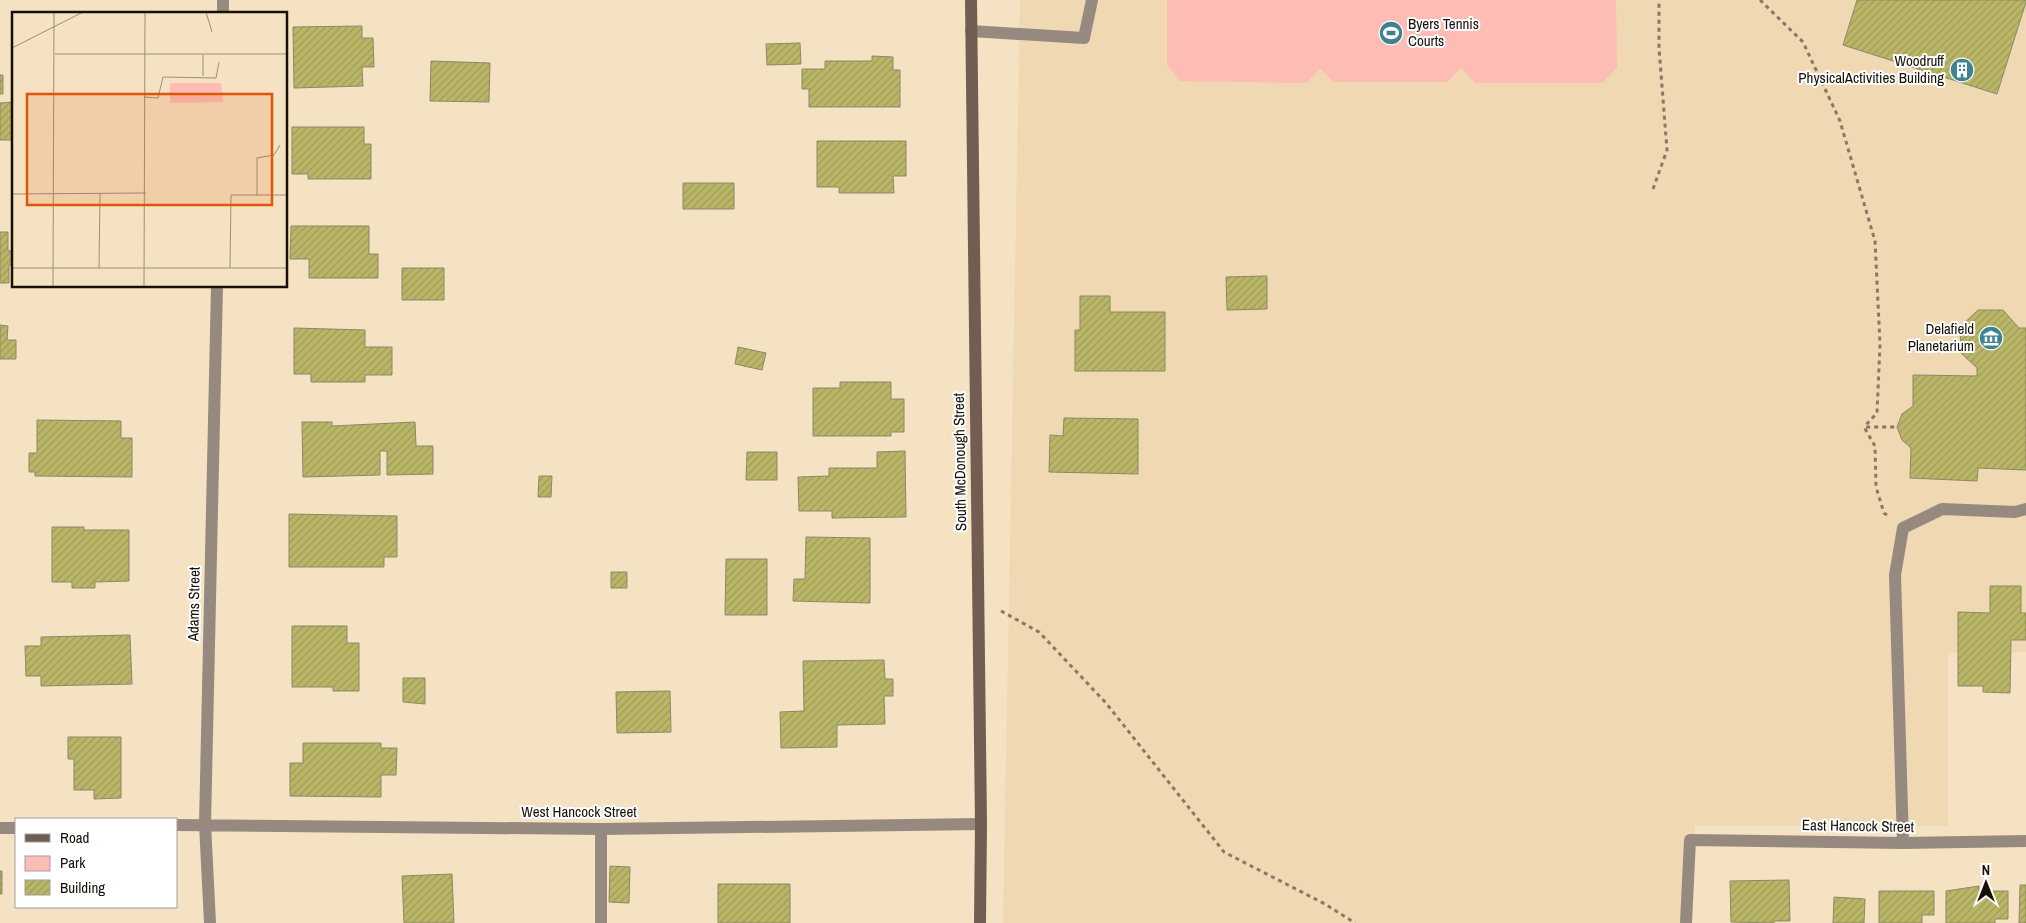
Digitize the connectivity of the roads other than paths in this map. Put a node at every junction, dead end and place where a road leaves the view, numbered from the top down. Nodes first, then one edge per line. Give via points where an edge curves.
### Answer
1 (971, 0) edge
2 (1092, 0) edge
3 (971, 31) junction
4 (217, 288) edge
5 (2026, 509) edge
6 (205, 824) junction
7 (982, 824) junction
8 (178, 825) edge
9 (0, 828) edge
10 (15, 828) edge
11 (601, 829) junction
12 (2026, 841) edge
13 (1903, 843) junction
14 (210, 923) edge
15 (600, 923) edge
16 (980, 923) edge
17 (1686, 923) edge

1 - 3 street, South McDonough Street
2 - 3 street via 1084,38
3 - 7 street, South McDonough Street
4 - 6 street, Adams Street
5 - 13 street via 2015,512 1942,508 1903,528 1895,575
6 - 8 street, West Hancock Street
6 - 11 street, West Hancock Street
6 - 14 street, Adams Street
7 - 11 street, West Hancock Street
7 - 16 street, South McDonough Street
9 - 10 street
11 - 15 street
12 - 13 street, East Hancock Street
13 - 17 street, East Hancock Street via 1690,840

